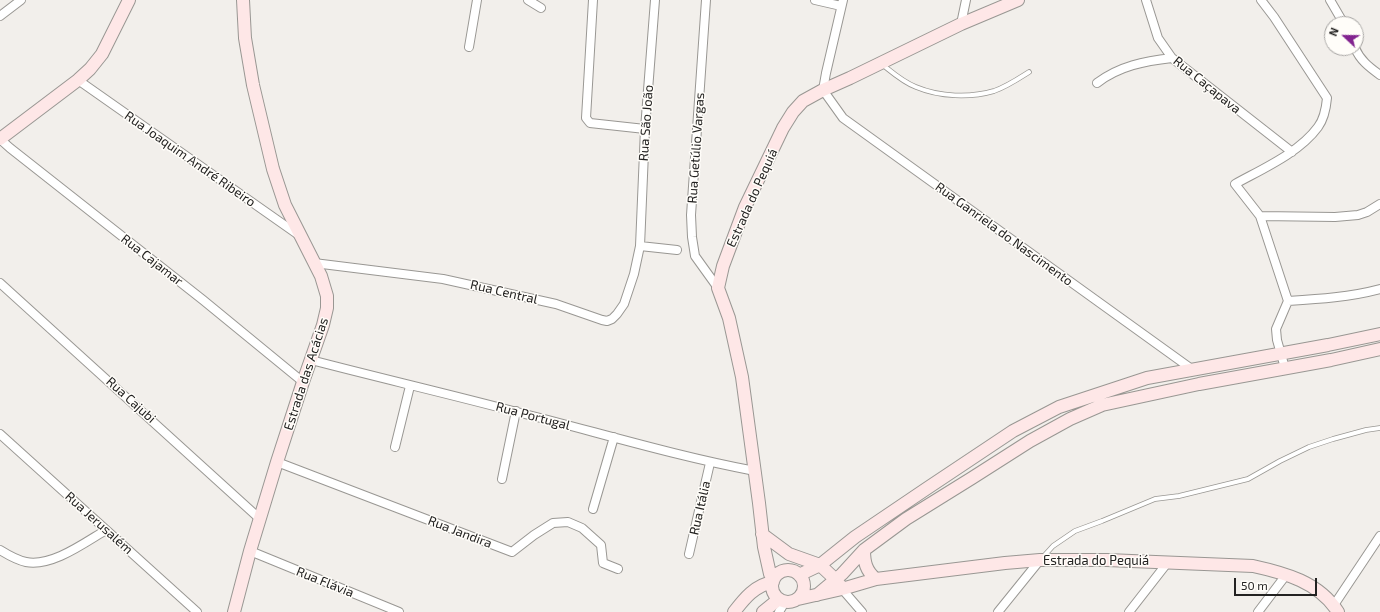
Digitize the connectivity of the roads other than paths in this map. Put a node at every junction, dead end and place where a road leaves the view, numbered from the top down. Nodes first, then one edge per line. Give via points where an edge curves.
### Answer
1 (21, 0) edge
2 (130, 0) edge
3 (243, 0) edge
4 (477, 0) edge
5 (528, 0) edge
6 (593, 0) edge
7 (655, 0) edge
8 (706, 0) edge
9 (815, 0) edge
10 (966, 0) edge
11 (1018, 0) edge
12 (1146, 0) edge
13 (1261, 0) edge
14 (1330, 0) edge
15 (842, 3) edge
16 (541, 8) dead end
17 (0, 16) edge
18 (1339, 16) edge
19 (961, 24) junction
20 (469, 47) dead end
21 (1359, 56) edge
22 (1172, 58) junction
23 (881, 63) junction
24 (1030, 72) dead end
25 (1380, 74) edge
26 (78, 80) junction
27 (1097, 83) dead end
28 (823, 90) junction
29 (645, 129) junction
30 (0, 139) edge
31 (1292, 152) junction
32 (1380, 204) edge
33 (1260, 216) junction
34 (302, 238) junction
35 (640, 246) junction
36 (677, 250) dead end
37 (314, 264) junction
38 (0, 283) edge
39 (718, 288) junction
40 (1380, 289) edge
41 (1288, 301) junction
42 (1380, 334) edge
43 (1380, 349) edge
44 (1282, 353) junction
45 (311, 360) junction
46 (1285, 368) junction
47 (1193, 370) junction
48 (303, 382) junction
49 (410, 386) junction
50 (516, 411) junction
51 (1380, 428) edge
52 (0, 434) edge
53 (614, 437) junction
54 (394, 447) dead end
55 (277, 462) junction
56 (710, 463) junction
57 (755, 471) junction
58 (944, 477) junction
59 (502, 479) dead end
60 (952, 490) junction
61 (593, 509) dead end
62 (260, 518) junction
63 (106, 530) junction
64 (762, 534) junction
65 (1380, 536) edge
66 (0, 550) edge
67 (864, 550) junction
68 (250, 551) junction
69 (689, 554) dead end
70 (788, 554) junction
71 (1040, 560) junction
72 (1168, 562) junction
73 (820, 566) junction
74 (618, 569) dead end
75 (798, 574) junction
76 (1286, 575) junction
77 (876, 580) junction
78 (773, 581) junction
79 (839, 584) junction
80 (798, 599) junction
81 (781, 604) edge
82 (1336, 609) edge
83 (197, 612) edge
84 (235, 612) edge
85 (399, 612) edge
86 (734, 612) edge
87 (763, 612) edge
88 (862, 612) edge
89 (998, 612) edge
90 (1129, 612) edge
91 (1258, 612) edge

1 - 17 street
2 - 26 main road via 102,54
3 - 34 main road, Estrada das Acácias via 245,38 260,117 285,205
4 - 20 street
5 - 16 street
6 - 29 street via 586,118 590,123
7 - 29 street, Rua São João
8 - 39 street, Rua Getúlio Vargas via 691,215 695,256
9 - 15 street
10 - 19 street
11 - 19 main road, Estrada do Pequiá
12 - 22 street, Rua Caçapava via 1158,38
13 - 31 street via 1327,98 1325,112 1318,127
14 - 18 street
15 - 28 street
19 - 23 main road, Estrada do Pequiá
21 - 25 street via 1364,63
22 - 27 street via 1145,61 1108,75
22 - 31 street, Rua Caçapava
23 - 24 lane via 916,87 937,93 966,96 996,90
23 - 28 main road, Estrada do Pequiá
26 - 30 main road
26 - 34 street, Rua Joaquim André Ribeiro
28 - 39 main road, Estrada do Pequiá via 803,101 792,112 783,128 745,207 723,266
28 - 47 street, Rua Ganriela do Nascimento via 844,118
29 - 35 street, Rua São João
30 - 48 street, Rua Cajamar
31 - 33 street via 1235,184
32 - 33 street via 1358,216
33 - 41 street
34 - 37 main road, Estrada das Acácias
35 - 36 street
35 - 37 street, Rua Central via 624,304 608,321 556,304 443,278
37 - 45 main road, Estrada das Acácias via 327,296 327,308
38 - 62 street, Rua Cajubi
39 - 57 main road via 729,318 742,377
40 - 41 street via 1332,299
41 - 44 street via 1276,329
42 - 44 main road
43 - 46 main road
44 - 46 street
44 - 47 main road
45 - 48 main road, Estrada das Acácias
45 - 49 street, Rua Portugal
46 - 60 main road via 1102,405 1030,441
47 - 58 main road via 1147,378 1059,407 1013,431
48 - 55 main road, Estrada das Acácias
49 - 50 street, Rua Portugal
49 - 54 street
50 - 53 street, Rua Portugal
50 - 59 street
51 - 71 lane via 1309,447 1248,479 1179,496 1154,499 1075,531 1053,546
52 - 63 street, Rua Jerusalém
53 - 56 street, Rua Portugal
53 - 61 street
55 - 62 main road, Estrada das Acácias
55 - 74 street, Rua Jandira via 512,552 553,523 568,522 582,528 601,544 603,563
56 - 57 street, Rua Portugal
56 - 69 street, Rua Itália
57 - 64 main road
58 - 60 main road
58 - 73 main road via 856,537
60 - 67 main road
62 - 68 main road, Estrada das Acácias
63 - 66 street via 62,556 40,562 26,562
63 - 83 street, Rua Jerusalém
64 - 70 main road
64 - 78 main road via 767,565
65 - 82 street
67 - 77 main road via 867,569
67 - 79 main road
68 - 84 main road, Estrada das Acácias
68 - 85 street, Rua Flávia
70 - 73 main road
70 - 75 main road via 797,567
71 - 72 main road, Estrada do Pequiá
71 - 77 main road, Estrada do Pequiá
71 - 89 street
72 - 76 main road, Estrada do Pequiá via 1253,566
72 - 90 street
73 - 75 main road
73 - 79 main road
75 - 78 main road via 791,571 781,572
75 - 80 main road via 804,586
76 - 82 main road, Estrada do Pequiá via 1314,587 1325,595
76 - 91 street
77 - 79 main road, Estrada do Pequiá
78 - 81 main road via 774,595
78 - 86 main road via 752,591
79 - 80 main road via 817,595
79 - 88 street
80 - 81 main road
81 - 87 main road

